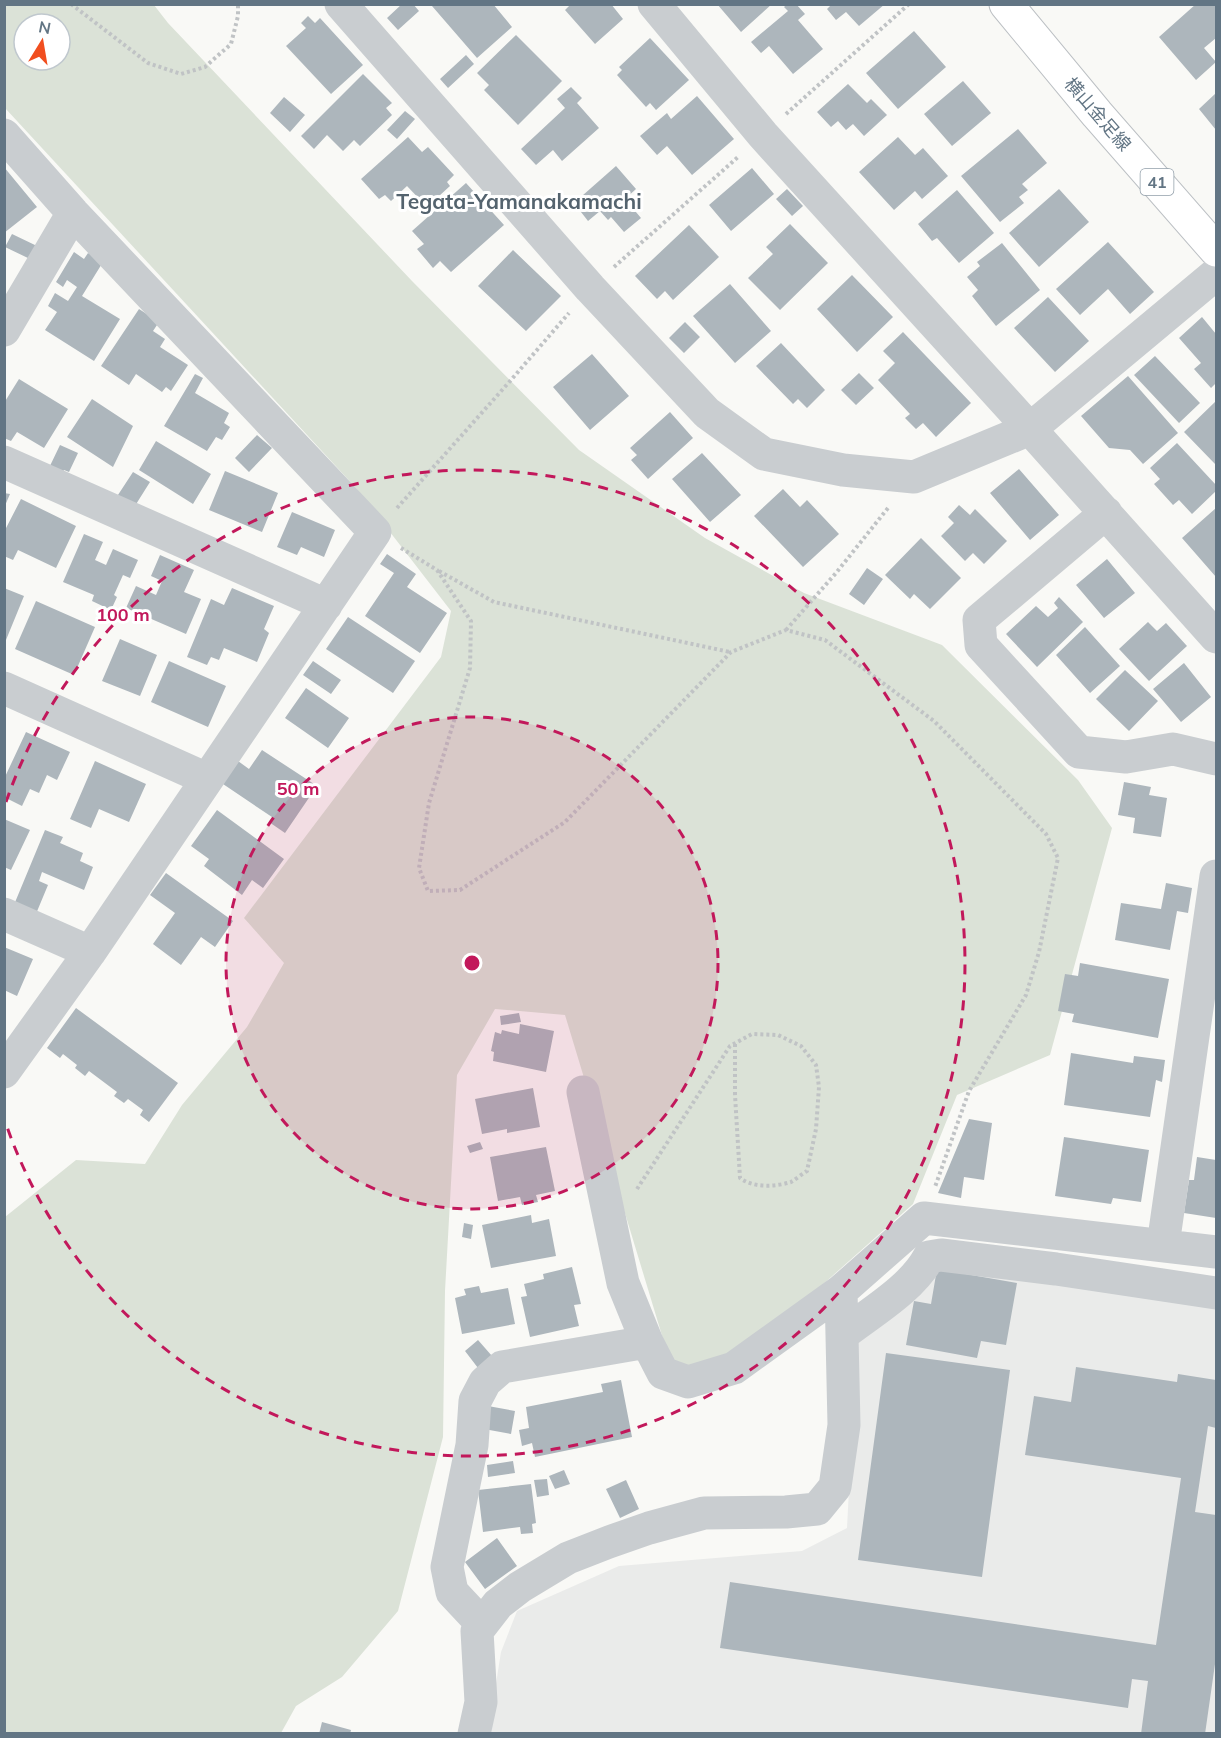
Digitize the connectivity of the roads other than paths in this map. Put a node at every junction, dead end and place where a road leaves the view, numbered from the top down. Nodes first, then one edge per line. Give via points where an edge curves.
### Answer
1 (341, 4) edge
2 (654, 4) edge
3 (1006, 4) edge
4 (4, 135) edge
5 (73, 213) junction
6 (1216, 250) edge
7 (1216, 274) edge
8 (4, 330) edge
9 (1030, 429) junction
10 (4, 462) edge
11 (1106, 513) junction
12 (326, 605) junction
13 (1216, 637) edge
14 (4, 688) edge
15 (1216, 759) edge
16 (207, 779) junction
17 (1216, 876) edge
18 (4, 914) edge
19 (90, 952) junction
20 (4, 1072) edge
21 (584, 1092) dead end
22 (1163, 1245) junction
23 (1216, 1252) edge
24 (841, 1291) junction
25 (1216, 1293) edge
26 (842, 1335) junction
27 (647, 1342) junction
28 (482, 1624) junction
29 (474, 1734) edge

1 - 9 street via 590,288 707,413 764,454 843,470 914,477
2 - 9 street via 763,135
3 - 6 main road, 横山金足線 / 41
4 - 5 street
5 - 8 street
5 - 12 street via 375,532
7 - 9 street
9 - 11 street
10 - 12 street
11 - 13 street
11 - 15 street via 979,620 981,645 1079,752 1126,757 1173,749
12 - 16 street
14 - 16 street
16 - 19 street
17 - 22 street
18 - 19 street
19 - 20 street
21 - 27 street via 623,1283
22 - 23 street
22 - 24 street via 924,1218
24 - 26 street
24 - 27 street via 734,1368 688,1382 663,1373
25 - 26 street via 940,1255 928,1257 923,1268 897,1293
26 - 28 street via 844,1425 835,1487 817,1509 704,1514 649,1528 568,1558 520,1587 498,1604
27 - 28 street via 502,1367 484,1382 475,1401 472,1445 447,1567 452,1592
28 - 29 street via 477,1631 481,1702

